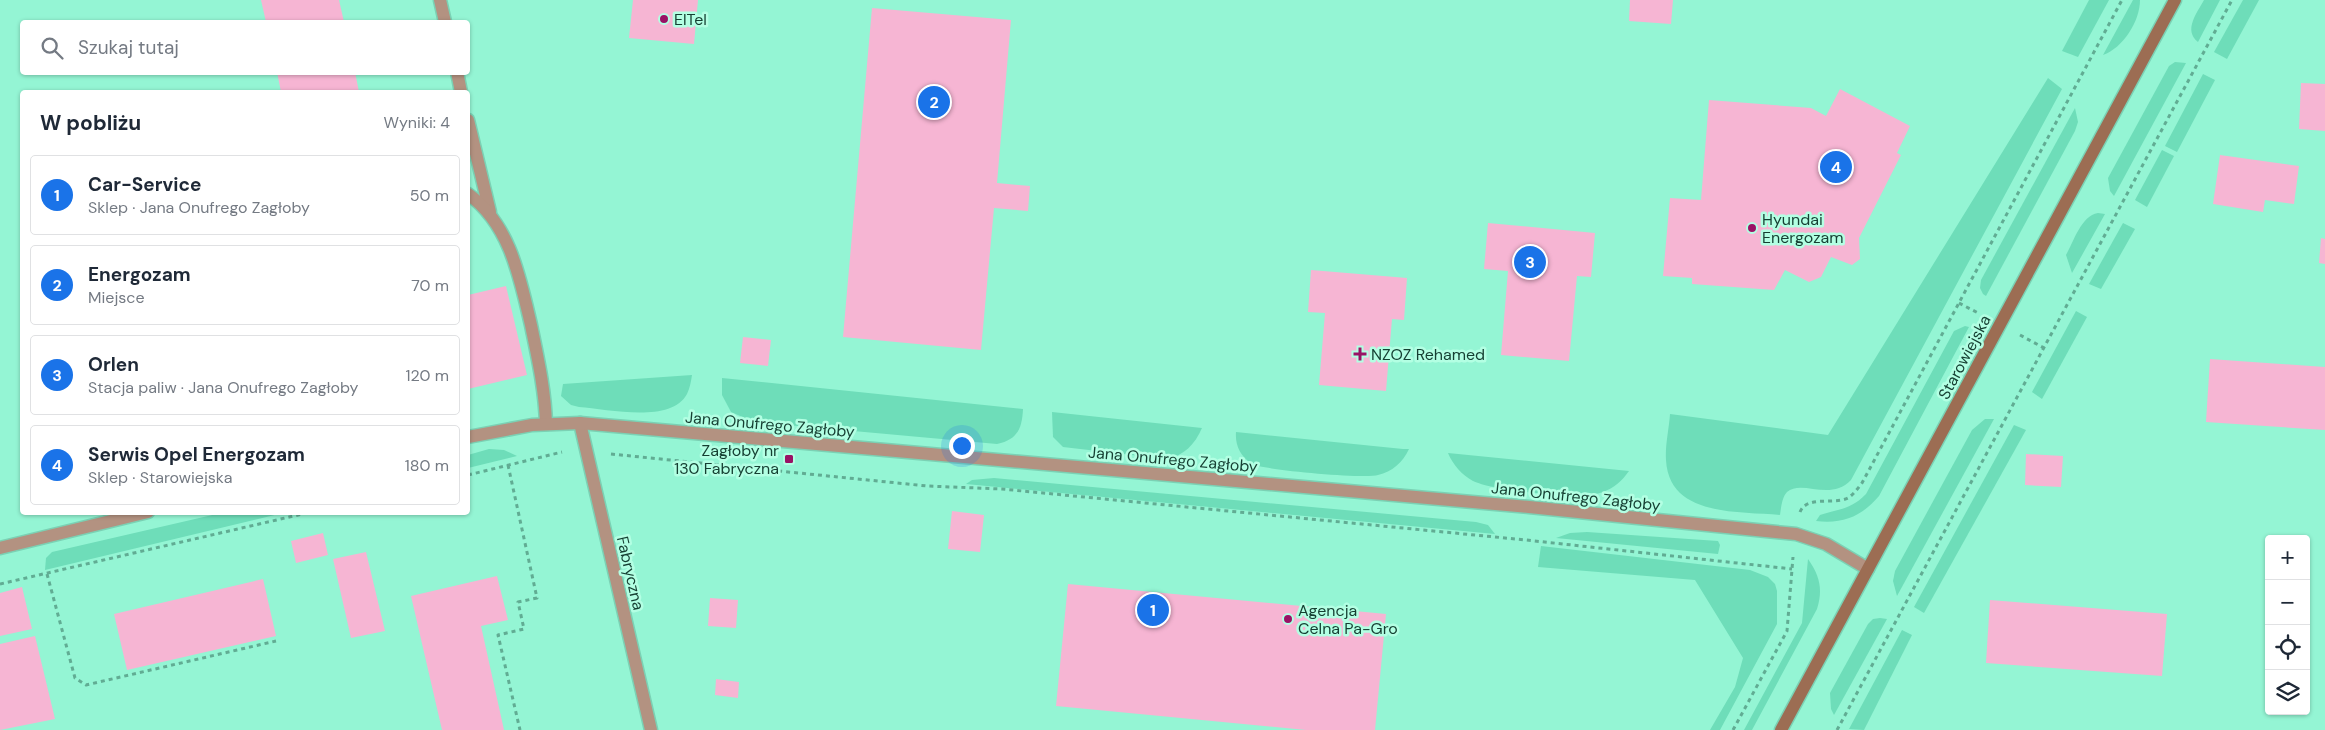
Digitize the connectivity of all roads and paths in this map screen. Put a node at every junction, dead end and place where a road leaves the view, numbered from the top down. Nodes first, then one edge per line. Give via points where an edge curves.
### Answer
1 (440, 0) edge
2 (2122, 0) edge
3 (2175, 0) edge
4 (2232, 0) edge
5 (445, 20) edge
6 (458, 75) edge
7 (461, 90) edge
8 (470, 129) edge
9 (470, 196) edge
10 (490, 215) junction
11 (1958, 303) junction
12 (1977, 313) dead end
13 (2022, 336) dead end
14 (2044, 348) junction
15 (546, 424) junction
16 (580, 424) junction
17 (470, 436) edge
18 (586, 452) junction
19 (508, 465) junction
20 (470, 474) edge
21 (136, 515) edge
22 (298, 515) edge
23 (1798, 516) dead end
24 (0, 548) edge
25 (1794, 548) dead end
26 (1792, 569) junction
27 (1868, 569) junction
28 (47, 574) junction
29 (0, 584) edge
30 (276, 641) dead end
31 (520, 730) edge
32 (651, 730) edge
33 (1733, 730) edge
34 (1781, 730) edge
35 (1837, 730) edge

1 - 5 street
2 - 11 path
3 - 27 street, Starowiejska
4 - 14 path
6 - 7 street
8 - 10 street
9 - 10 street
10 - 15 street via 507,243 521,282 542,377
11 - 12 path
11 - 23 path via 1862,483 1848,498 1808,503
13 - 14 path
14 - 35 path
15 - 16 street, Jana Onufrego Zagłoby
15 - 17 street, Jana Onufrego Zagłoby
16 - 18 street, Fabryczna
16 - 27 street, Jana Onufrego Zagłoby via 1796,534 1826,544
18 - 19 path via 564,452
18 - 26 path via 927,486 1002,489
18 - 32 street, Fabryczna
19 - 20 path
19 - 31 path via 537,598 518,602 524,628 498,635
21 - 24 street
22 - 28 path
25 - 26 path
26 - 33 path via 1786,631
27 - 34 street, Starowiejska
28 - 29 path
28 - 30 path via 74,678 86,686

